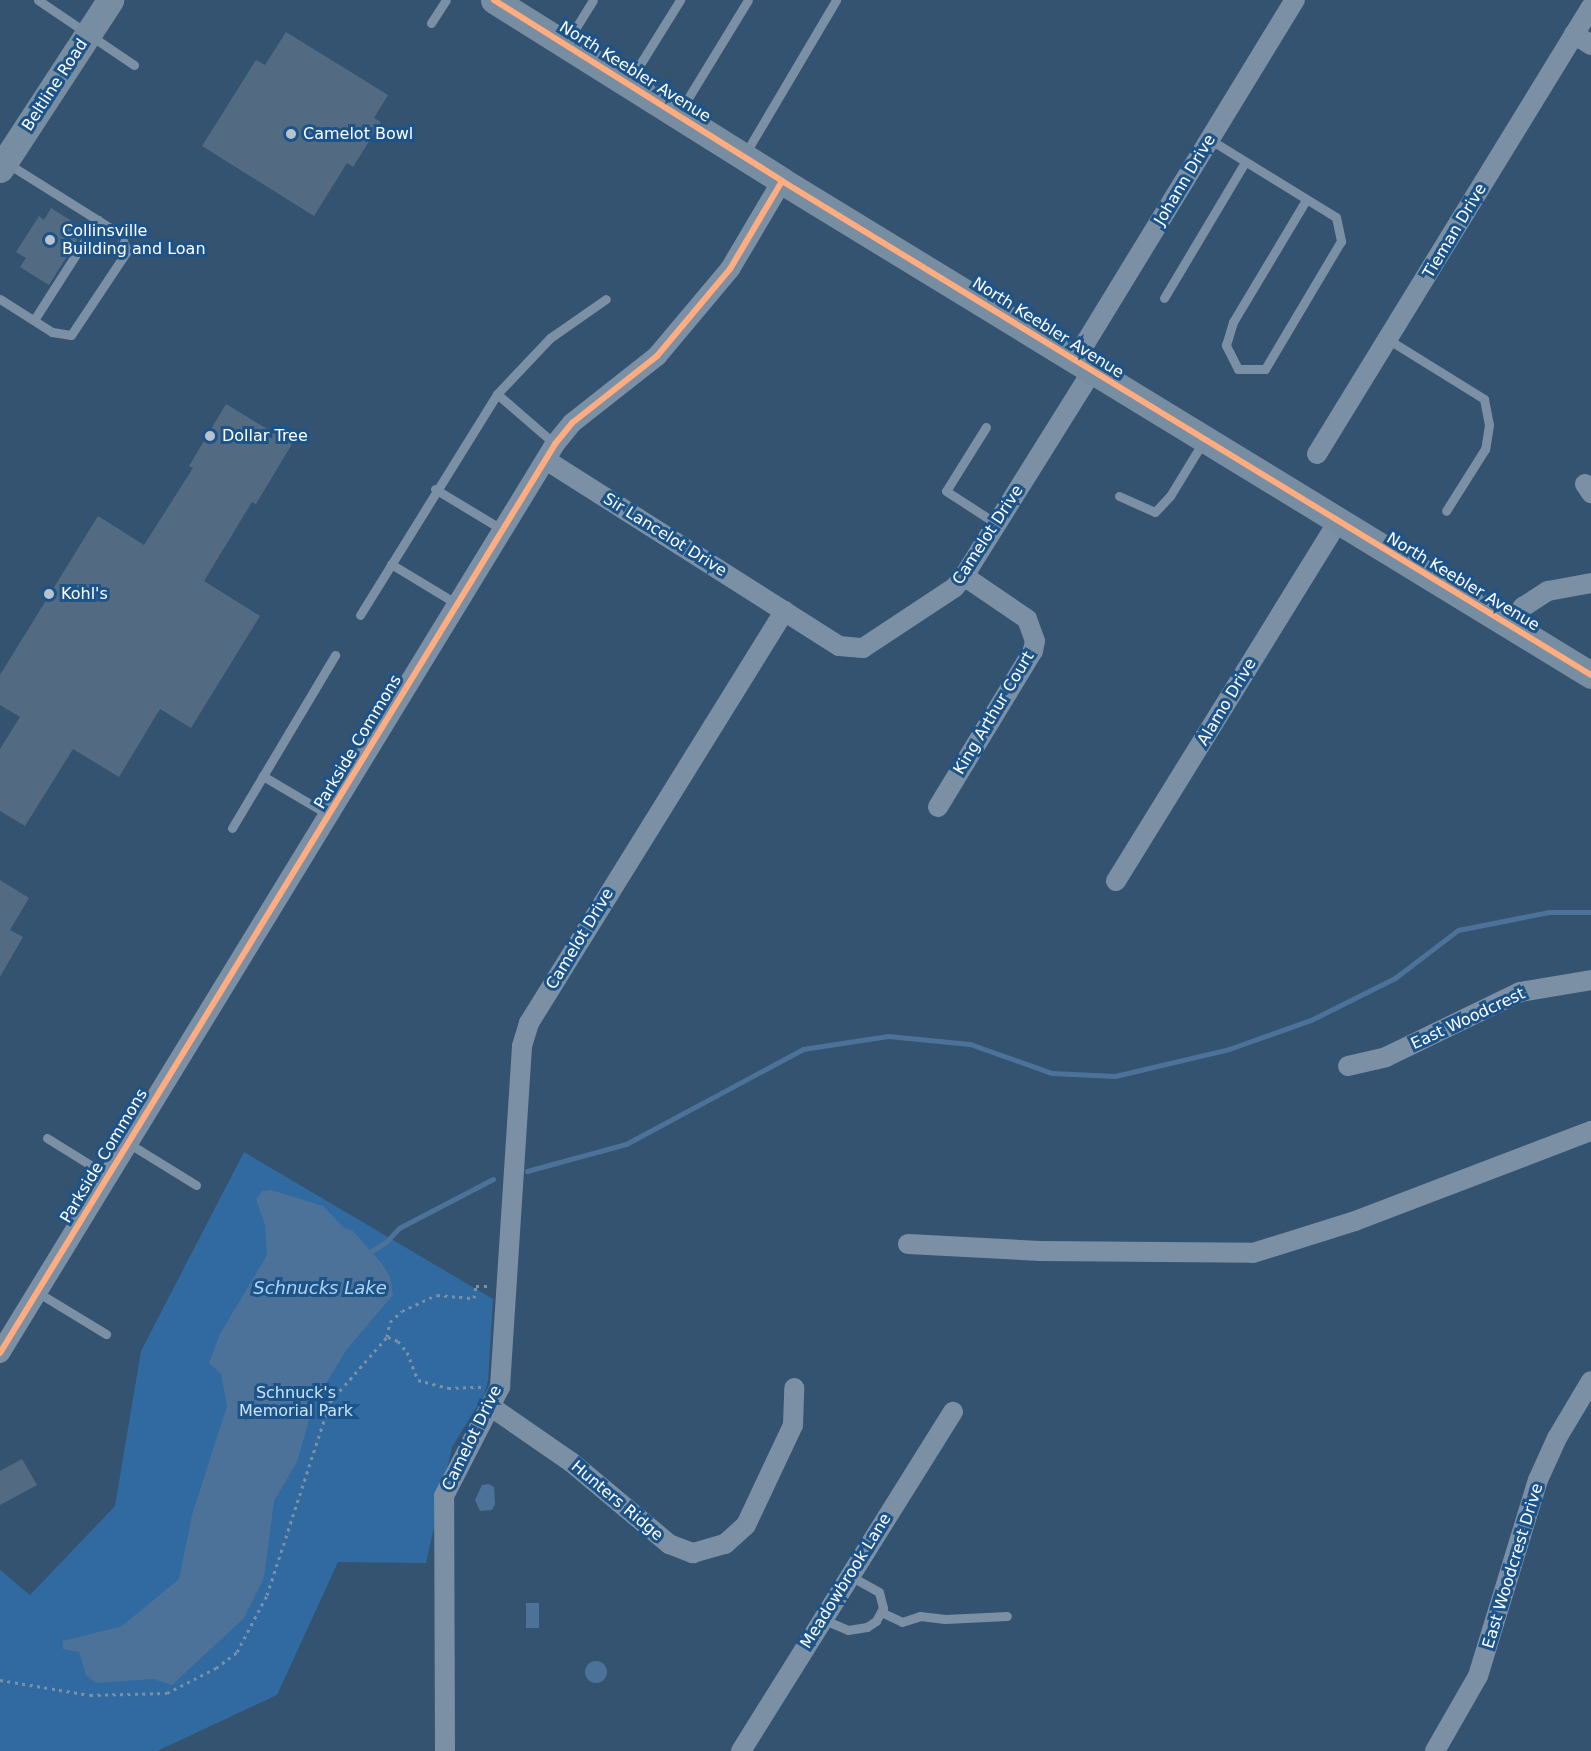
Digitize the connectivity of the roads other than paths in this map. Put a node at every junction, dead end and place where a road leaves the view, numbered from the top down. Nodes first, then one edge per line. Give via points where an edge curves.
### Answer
1 (38, 0) edge
2 (110, 0) edge
3 (446, 0) edge
4 (494, 0) edge
5 (593, 0) edge
6 (680, 0) edge
7 (748, 0) edge
8 (836, 0) edge
9 (1295, 0) edge
10 (1591, 8) edge
11 (431, 23) dead end
12 (88, 33) junction
13 (1574, 34) junction
14 (566, 44) junction
15 (1591, 45) edge
16 (134, 65) dead end
17 (628, 84) junction
18 (678, 115) junction
19 (1209, 139) junction
20 (743, 156) junction
21 (4, 157) edge
22 (1245, 162) junction
23 (782, 181) junction
24 (1306, 200) junction
25 (98, 220) junction
26 (1164, 298) dead end
27 (0, 299) edge
28 (606, 299) dead end
29 (34, 321) junction
30 (1389, 340) junction
31 (1083, 366) junction
32 (497, 394) junction
33 (986, 427) dead end
34 (1204, 440) junction
35 (551, 452) junction
36 (1317, 454) dead end
37 (435, 489) junction
38 (1119, 496) dead end
39 (1446, 510) dead end
40 (1338, 522) junction
41 (997, 524) junction
42 (503, 530) junction
43 (391, 564) junction
44 (964, 576) junction
45 (1591, 583) edge
46 (457, 604) junction
47 (784, 611) junction
48 (360, 615) dead end
49 (1509, 626) junction
50 (335, 655) dead end
51 (1591, 675) edge
52 (263, 776) junction
53 (938, 807) dead end
54 (329, 815) junction
55 (232, 828) dead end
56 (1116, 880) dead end
57 (1591, 980) edge
58 (1348, 1066) dead end
59 (1591, 1131) edge
60 (47, 1138) dead end
61 (128, 1143) junction
62 (108, 1176) junction
63 (196, 1185) dead end
64 (908, 1244) dead end
65 (37, 1292) junction
66 (106, 1334) dead end
67 (0, 1353) edge
68 (1591, 1381) edge
69 (794, 1388) dead end
70 (490, 1406) junction
71 (952, 1412) dead end
72 (849, 1575) junction
73 (881, 1612) junction
74 (1007, 1616) dead end
75 (822, 1619) junction
76 (445, 1751) edge
77 (741, 1751) edge
78 (1435, 1751) edge

1 - 12 lane
2 - 12 street, Beltline Road
3 - 11 lane
4 - 14 street, North Keebler Avenue
5 - 14 lane
6 - 17 lane
7 - 18 lane
8 - 20 lane
9 - 19 street, Johann Drive
10 - 13 street, Tieman Drive
12 - 16 lane
12 - 21 street, Beltline Road
13 - 15 street
13 - 30 street, Tieman Drive
14 - 17 street, North Keebler Avenue
17 - 18 street, North Keebler Avenue
18 - 20 street, North Keebler Avenue
19 - 22 lane
19 - 31 street, Johann Drive
20 - 23 street, North Keebler Avenue
21 - 25 lane
22 - 24 lane
22 - 26 lane
23 - 31 street, North Keebler Avenue
23 - 35 street, Parkside Commons via 730,269 657,356 572,423
24 - 24 lane via 1336,218 1341,242 1265,369 1238,369 1226,345 1233,322
25 - 29 lane
25 - 29 lane via 126,242 127,251 116,271 71,335 61,336
27 - 29 lane
28 - 32 lane via 550,338
30 - 36 street, Tieman Drive
30 - 39 lane via 1484,399 1489,425 1485,449
31 - 34 street, North Keebler Avenue
31 - 41 street, Camelot Drive
32 - 35 lane
32 - 37 lane
33 - 41 lane via 946,491
34 - 38 lane via 1170,496 1155,512
34 - 40 street, North Keebler Avenue
35 - 42 street, Parkside Commons
35 - 47 street, Sir Lancelot Drive
37 - 42 lane
37 - 43 lane
40 - 49 street, North Keebler Avenue
40 - 56 street, Alamo Drive
41 - 44 street, Camelot Drive
42 - 46 street, Parkside Commons
43 - 46 lane
43 - 48 lane
44 - 47 street, Camelot Drive via 955,587 863,648 839,646
44 - 53 street, King Arthur Court via 1026,619 1035,641 1033,651
45 - 49 street via 1548,591 1523,607
46 - 54 street, Parkside Commons
47 - 70 street, Camelot Drive via 529,1023 522,1046 500,1388
49 - 51 street, North Keebler Avenue
50 - 52 lane
52 - 54 lane
52 - 55 lane
54 - 61 street, Parkside Commons
57 - 58 street, East Woodcrest via 1520,992 1386,1057
59 - 64 street via 1355,1221 1253,1253 1040,1251
60 - 62 lane
61 - 62 street, Parkside Commons
61 - 63 lane
62 - 65 street, Parkside Commons
65 - 66 lane
65 - 67 street, Parkside Commons
68 - 78 street, East Woodcrest Drive via 1557,1438 1538,1480 1478,1676
69 - 70 street, Hunters Ridge via 793,1425 746,1525 725,1544 693,1553 669,1544 571,1462
70 - 76 street, Camelot Drive via 444,1496
71 - 72 street, Meadowbrook Lane
72 - 73 lane via 879,1592
72 - 75 street, Meadowbrook Lane
73 - 74 lane via 902,1622 920,1616
73 - 75 lane via 876,1621 858,1630
75 - 77 street, Meadowbrook Lane

